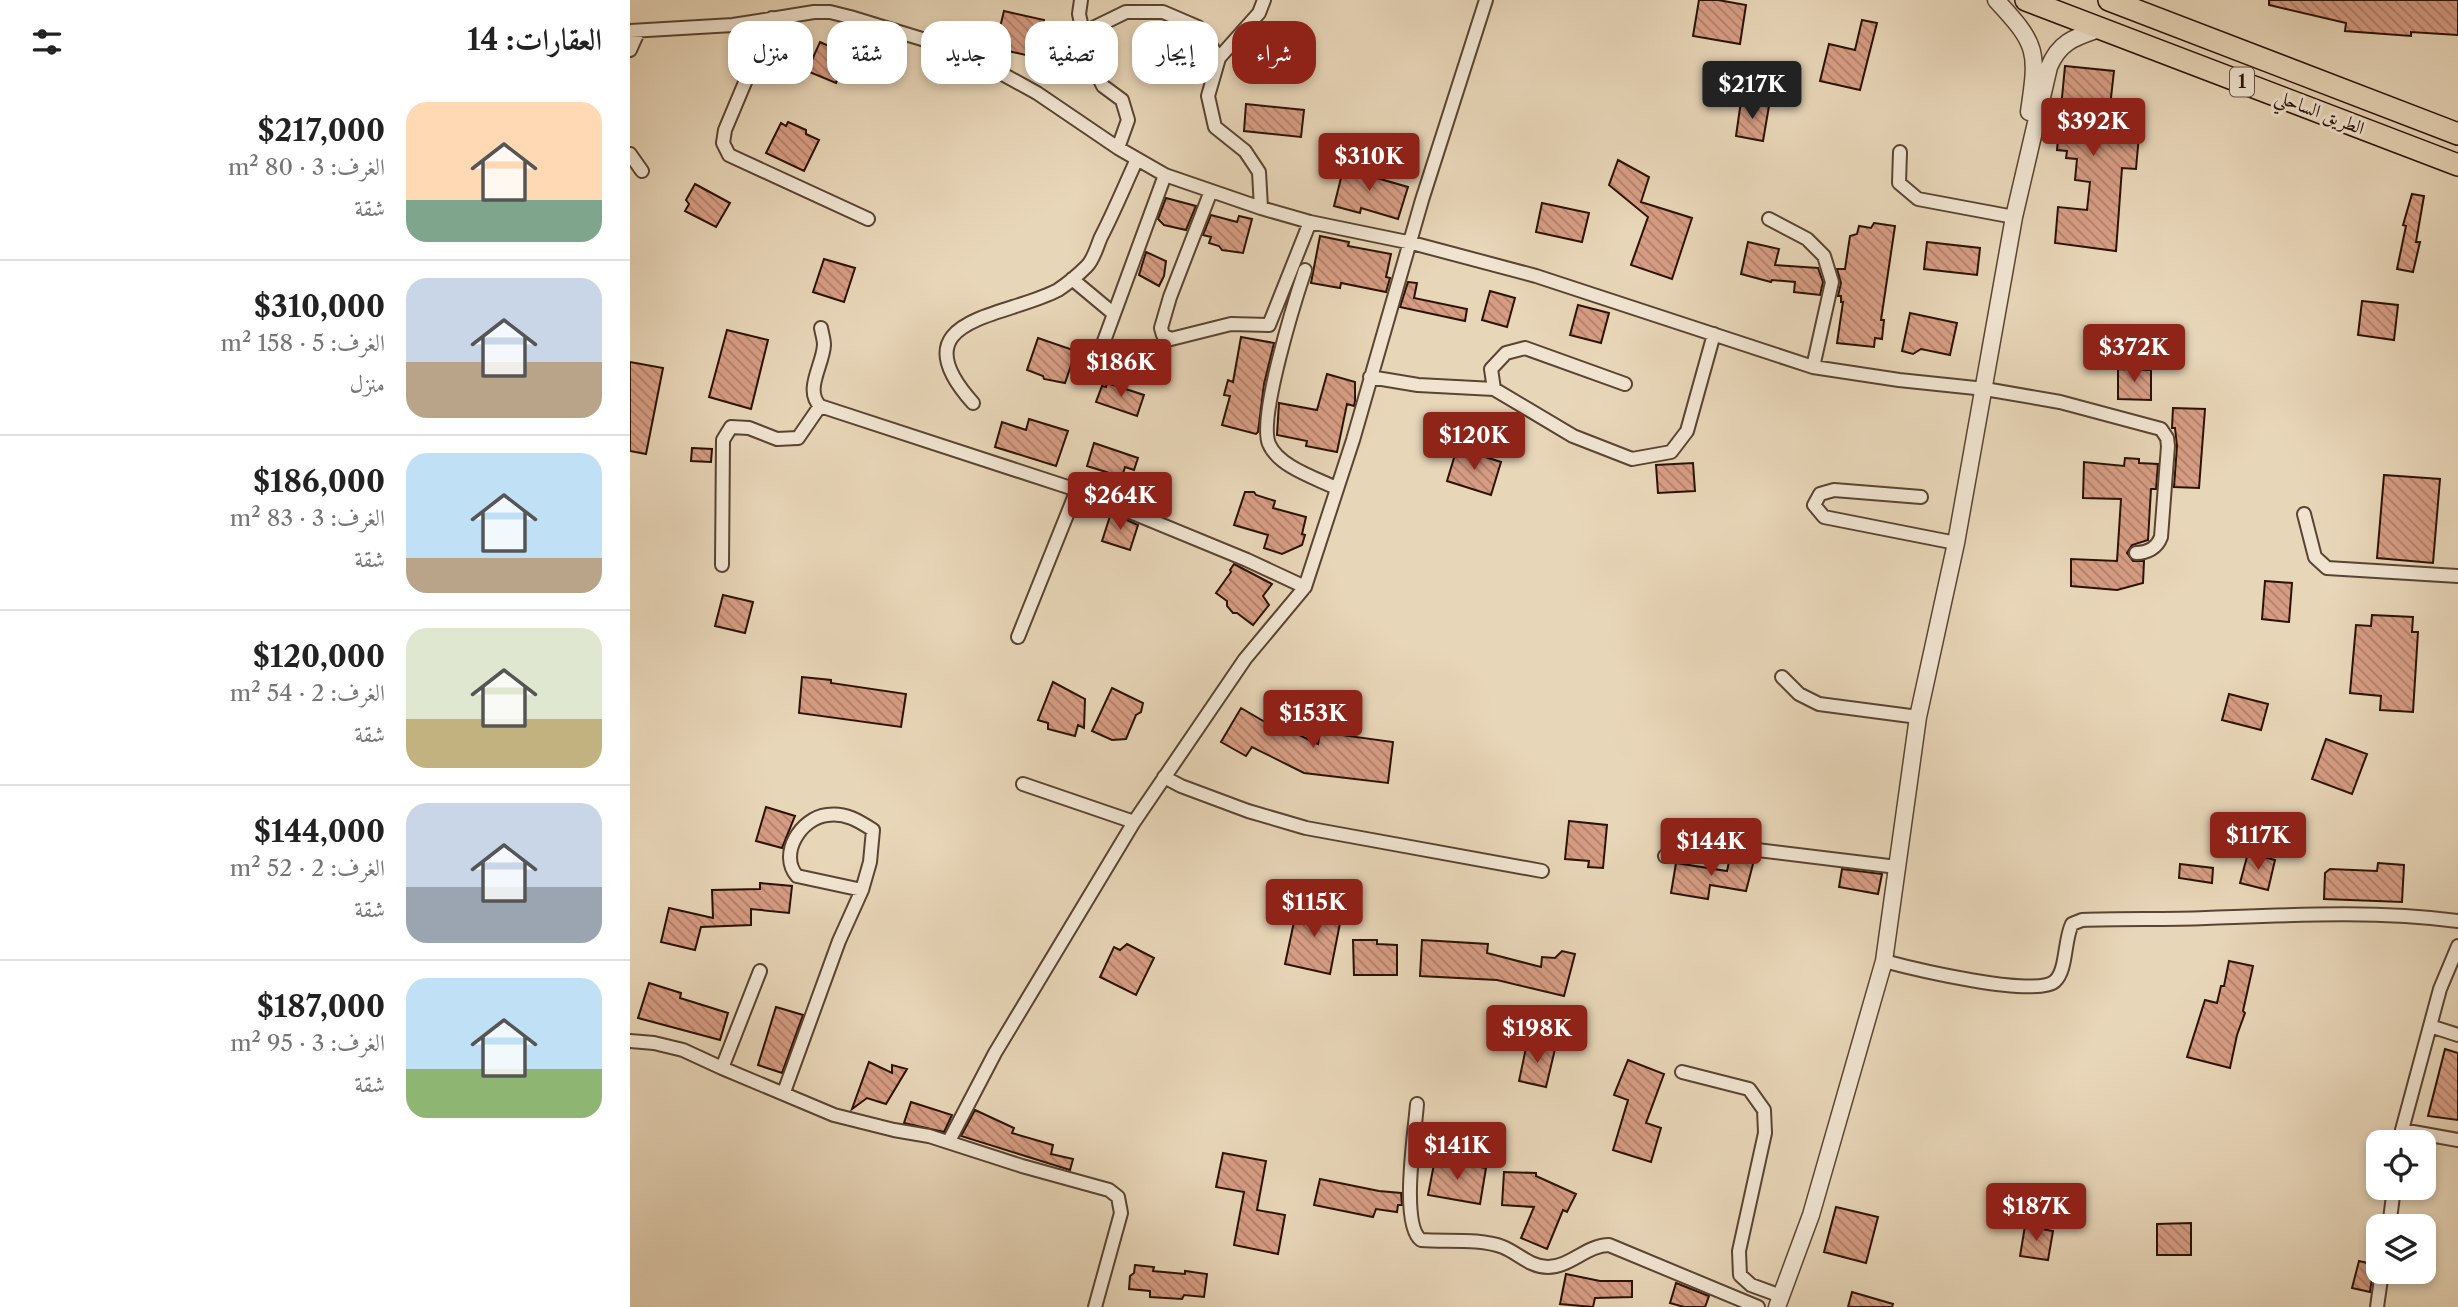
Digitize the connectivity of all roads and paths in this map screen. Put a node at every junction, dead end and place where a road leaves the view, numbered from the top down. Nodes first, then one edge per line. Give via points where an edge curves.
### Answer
1 (1081, 0) edge
2 (1264, 0) edge
3 (1486, 0) edge
4 (1996, 0) edge
5 (2026, 0) edge
6 (2109, 0) edge
7 (772, 18) junction
8 (1080, 21) edge
9 (1108, 21) edge
10 (2102, 28) junction
11 (634, 31) edge
12 (630, 50) edge
13 (1219, 58) junction
14 (1103, 84) edge
15 (2430, 123) junction
16 (2458, 134) edge
17 (1118, 148) junction
18 (2422, 151) junction
19 (1900, 152) dead end
20 (630, 154) edge
21 (1137, 159) junction
22 (2458, 165) edge
23 (2025, 166) junction
24 (642, 171) dead end
25 (1166, 175) junction
26 (1211, 191) junction
27 (1261, 208) junction
28 (2014, 217) junction
29 (868, 219) dead end
30 (1769, 219) dead end
31 (1310, 222) junction
32 (1412, 243) junction
33 (1305, 270) dead end
34 (1072, 279) junction
35 (1114, 314) junction
36 (821, 328) dead end
37 (1714, 334) junction
38 (1813, 367) junction
39 (1093, 371) dead end
40 (1370, 377) junction
41 (1625, 384) dead end
42 (1494, 389) junction
43 (1985, 389) junction
44 (973, 403) dead end
45 (820, 406) junction
46 (1336, 488) junction
47 (1077, 490) junction
48 (1921, 497) dead end
49 (2304, 514) dead end
50 (1956, 543) junction
51 (2136, 553) dead end
52 (722, 565) dead end
53 (2458, 576) edge
54 (1304, 587) junction
55 (1018, 637) dead end
56 (1782, 677) dead end
57 (1918, 717) junction
58 (1164, 777) junction
59 (1023, 783) dead end
60 (1134, 822) junction
61 (1665, 856) dead end
62 (1897, 867) junction
63 (1542, 871) dead end
64 (862, 890) junction
65 (2458, 920) edge
66 (2458, 946) edge
67 (1884, 961) junction
68 (760, 971) dead end
69 (2430, 1026) junction
70 (2458, 1035) edge
71 (630, 1041) edge
72 (722, 1068) junction
73 (1682, 1072) dead end
74 (784, 1092) junction
75 (1417, 1104) dead end
76 (2403, 1130) edge
77 (2436, 1138) edge
78 (2458, 1140) edge
79 (949, 1142) junction
80 (2380, 1284) edge
81 (1779, 1301) edge
82 (1095, 1307) edge
83 (1758, 1307) edge
84 (2377, 1307) edge

1 - 8 street
2 - 13 street via 1259,13
3 - 32 street
4 - 23 street via 2027,35 2035,60
5 - 10 highway, الطريق الساحلي / 1
6 - 15 highway, الطريق الساحلي
7 - 11 street
7 - 17 street via 830,12 922,39 988,66 1037,93
7 - 29 street via 723,143 729,155
9 - 13 street via 1126,12 1163,12 1198,27
10 - 18 highway, الطريق الساحلي / 1
10 - 23 street via 2068,41 2056,52
11 - 12 street
13 - 27 street via 1208,96 1215,127 1245,151 1259,172
14 - 17 street via 1122,100 1128,120
15 - 16 highway, الطريق الساحلي
15 - 18 highway
17 - 21 street
18 - 22 highway, الطريق الساحلي / 1
19 - 28 street via 1899,183 1918,199
20 - 24 street
21 - 25 street
21 - 34 street via 1089,264
23 - 28 street
25 - 26 street
25 - 35 street
26 - 27 street
26 - 31 street via 1161,328 1171,339 1231,324 1269,325
27 - 31 street
28 - 43 street
30 - 38 street via 1807,239 1824,256 1832,282
31 - 32 street
32 - 37 street via 1536,276
32 - 40 street
33 - 46 street via 1275,383 1267,422 1269,444 1283,461
34 - 35 street
34 - 44 street via 1058,290 986,316 948,341 945,362 957,386
35 - 39 street
36 - 45 street via 824,347 813,394
37 - 38 street
37 - 42 street via 1687,430 1671,452 1632,458 1573,436
38 - 43 street
40 - 42 street
40 - 46 street
41 - 42 street via 1525,348 1506,352 1491,369
43 - 50 street
43 - 51 street via 2060,402 2161,429 2168,446 2161,537 2148,552
45 - 47 street
45 - 52 street via 798,438 777,439 749,428 731,427 723,440
46 - 54 street
47 - 54 street
47 - 55 street
48 - 50 street via 1834,490 1820,494 1814,505 1824,517
49 - 53 street via 2315,557 2327,568
50 - 57 street
54 - 58 street via 1245,659
56 - 57 street via 1799,694 1819,704
57 - 62 street
58 - 60 street
58 - 63 street via 1248,811 1306,828
59 - 60 street
60 - 79 street via 995,1053
61 - 62 street via 1733,848
62 - 67 street
64 - 64 street via 797,876 792,870 794,839 812,818 829,814 850,817 873,830
64 - 74 street
65 - 67 street via 2352,912 2082,920 2067,932 2060,973 2054,982 2035,988
66 - 69 street
67 - 81 street via 1811,1215
68 - 72 street
69 - 70 street
69 - 76 street
71 - 72 street via 683,1050
72 - 74 street
73 - 81 street via 1749,1089 1764,1110 1765,1133 1740,1251 1740,1275
74 - 79 street via 834,1115
75 - 83 street via 1409,1188 1412,1230 1421,1240 1503,1247 1545,1267 1609,1245
77 - 78 street
79 - 82 street via 1096,1185 1118,1197 1121,1213
80 - 84 street

